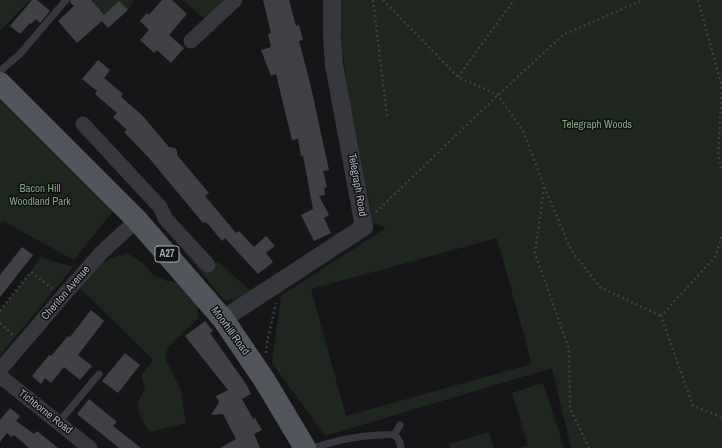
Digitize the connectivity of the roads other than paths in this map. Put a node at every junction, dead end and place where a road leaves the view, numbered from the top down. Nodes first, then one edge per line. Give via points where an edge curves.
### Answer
1 (66, 0) edge
2 (235, 0) edge
3 (332, 0) edge
4 (191, 41) dead end
5 (0, 71) edge
6 (0, 83) edge
7 (83, 124) dead end
8 (160, 207) junction
9 (139, 222) junction
10 (208, 266) dead end
11 (223, 319) junction
12 (0, 370) edge
13 (99, 374) dead end
14 (0, 376) edge
15 (59, 422) junction
16 (400, 425) dead end
17 (394, 435) junction
18 (90, 448) edge
19 (305, 448) edge
20 (313, 448) edge
21 (401, 448) edge

1 - 5 lane via 20,54
2 - 4 street
3 - 11 street, Telegraph Road via 334,65 364,227
6 - 9 main road, Moorhill Road / A27
7 - 8 street
8 - 9 street
8 - 10 street via 164,218
9 - 11 main road, Moorhill Road / A27
9 - 12 street, Cheriton Avenue via 102,252
11 - 19 main road, Moorhill Road / A27 via 265,381
13 - 15 lane
14 - 15 street, Tichborne Road
15 - 18 street, Tichborne Road
16 - 17 lane
17 - 20 lane via 360,436
17 - 21 lane via 399,440

